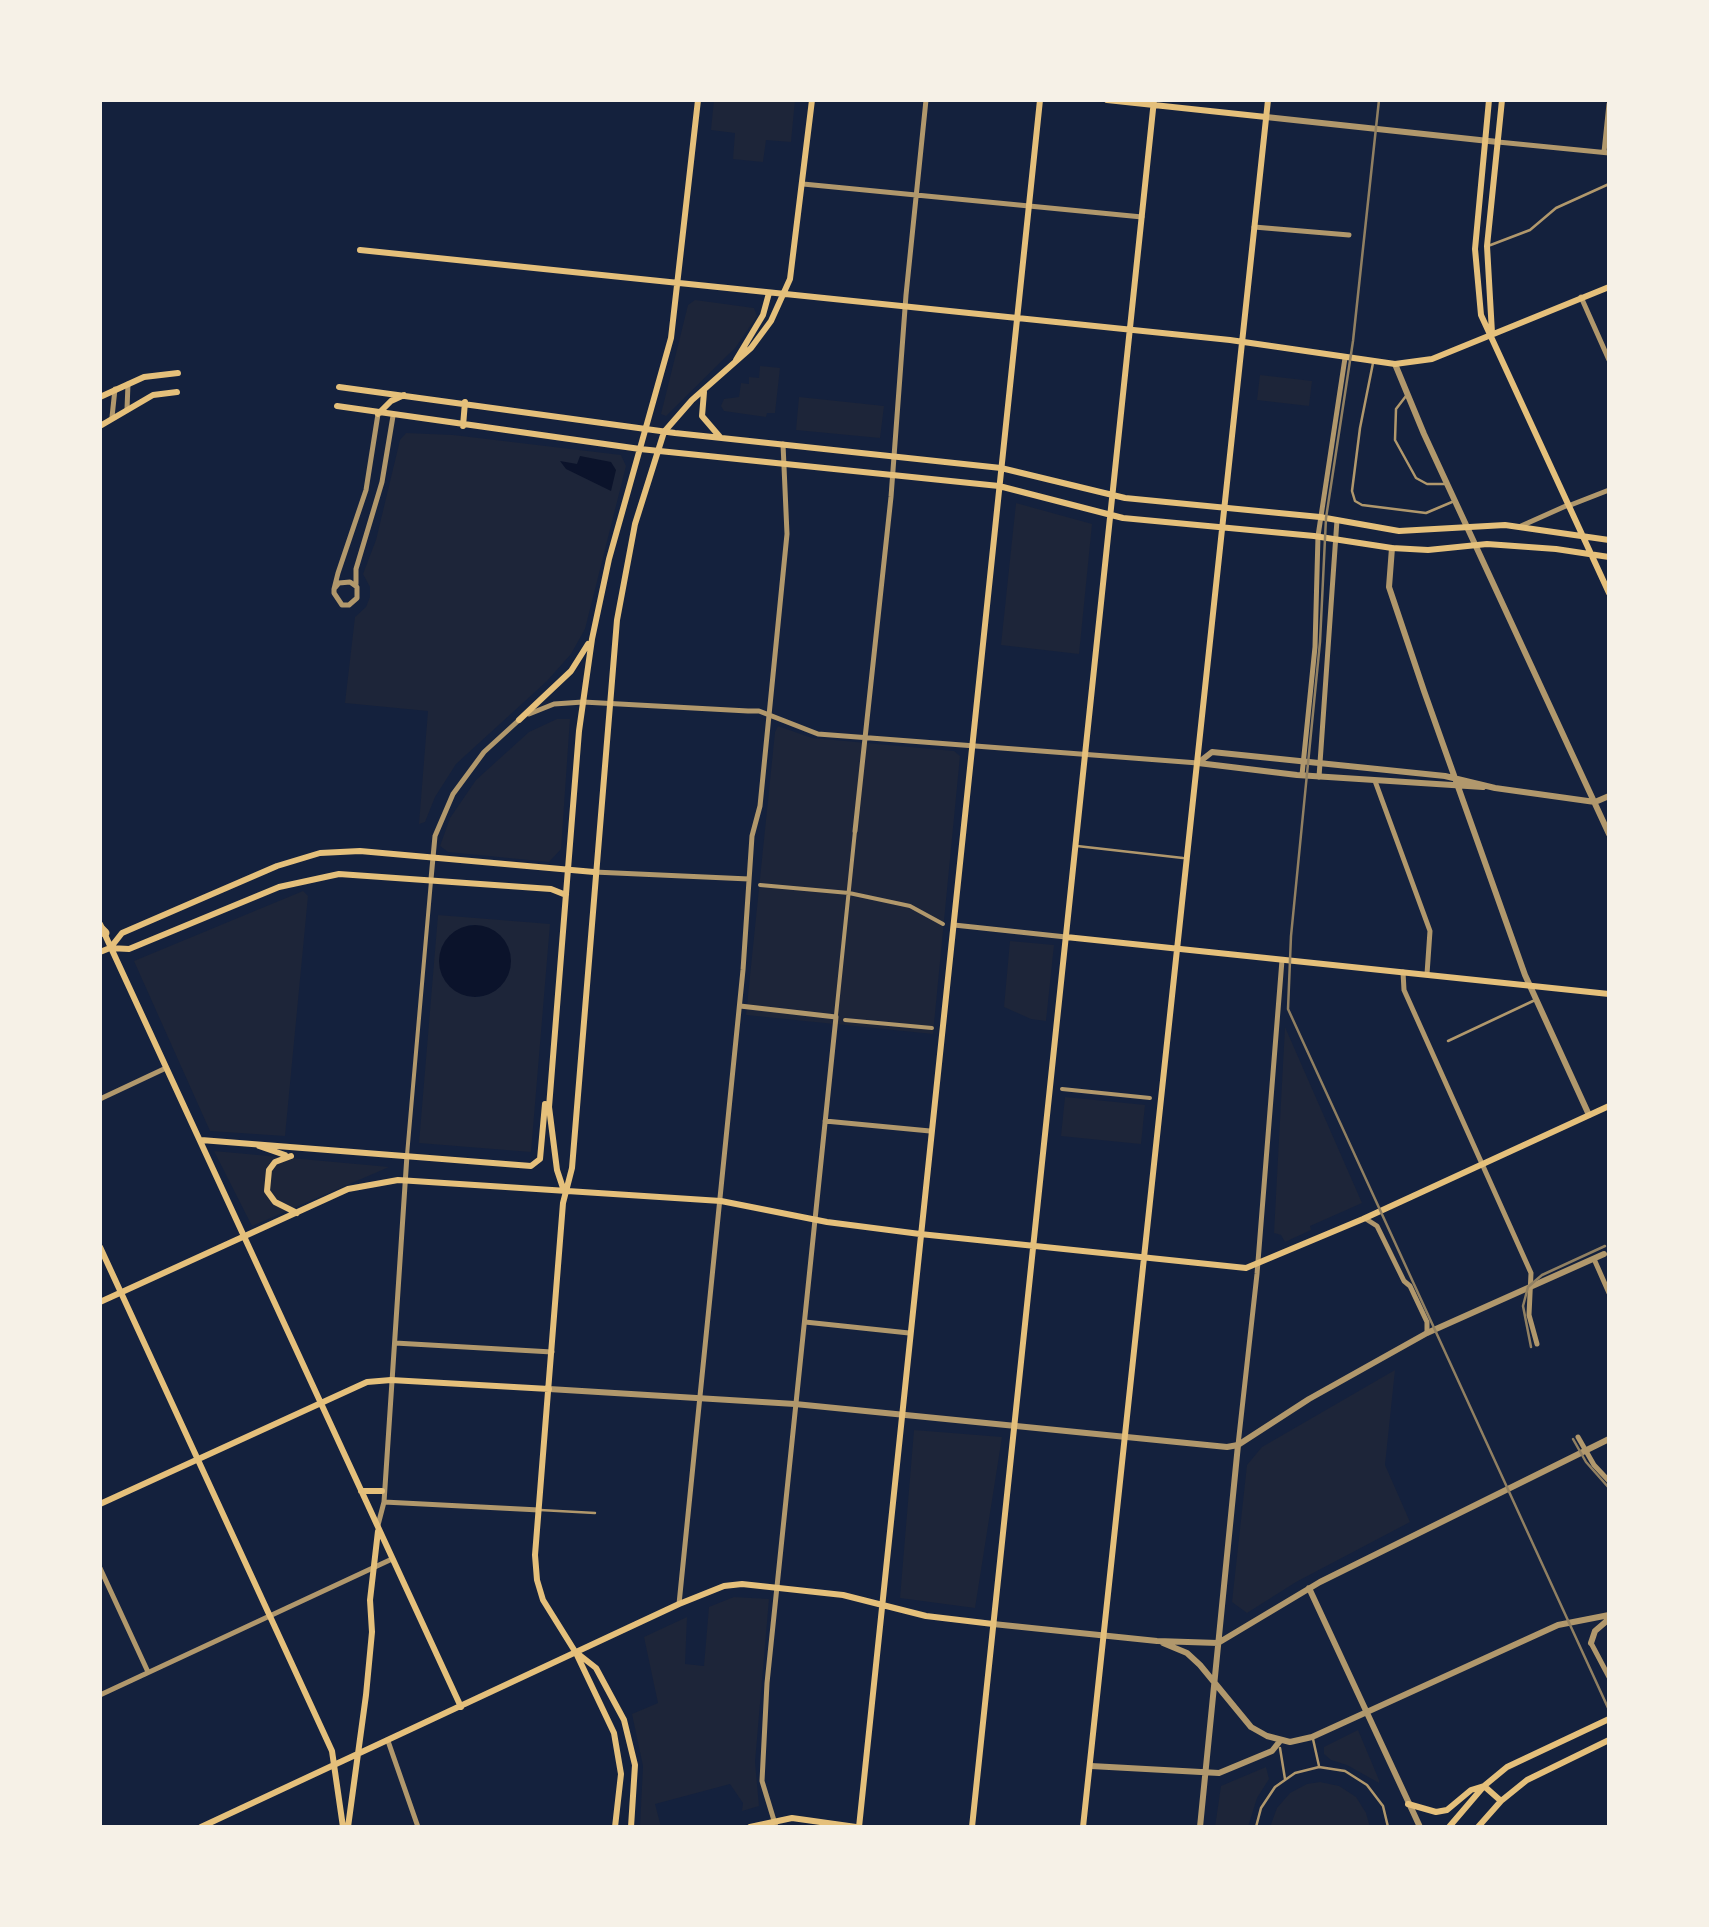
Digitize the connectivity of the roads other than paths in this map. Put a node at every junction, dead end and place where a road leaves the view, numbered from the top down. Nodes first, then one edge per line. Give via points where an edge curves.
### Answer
1 (698, 100) edge
2 (812, 100) edge
3 (926, 100) edge
4 (1040, 100) edge
5 (1107, 100) edge
6 (1268, 100) edge
7 (1488, 100) edge
8 (1502, 100) edge
9 (1153, 102) edge
10 (1609, 104) edge
11 (1266, 117) junction
12 (1484, 140) junction
13 (1498, 142) junction
14 (1606, 152) edge
15 (803, 184) junction
16 (1609, 184) edge
17 (916, 195) junction
18 (1028, 206) junction
19 (1142, 217) junction
20 (1477, 220) junction
21 (1489, 221) junction
22 (1254, 226) junction
23 (1349, 236) dead end
24 (1487, 246) junction
25 (360, 250) dead end
26 (679, 284) junction
27 (1609, 286) edge
28 (769, 293) junction
29 (784, 294) junction
30 (1582, 298) junction
31 (906, 307) junction
32 (1016, 319) junction
33 (1129, 330) junction
34 (1492, 334) junction
35 (1243, 342) junction
36 (1345, 358) junction
37 (1609, 360) edge
38 (1374, 362) junction
39 (1395, 364) junction
40 (734, 366) junction
41 (178, 373) dead end
42 (128, 384) junction
43 (338, 387) dead end
44 (114, 390) junction
45 (705, 390) junction
46 (177, 392) dead end
47 (1407, 394) junction
48 (405, 395) junction
49 (100, 397) edge
50 (465, 402) junction
51 (337, 406) dead end
52 (127, 409) junction
53 (378, 414) junction
54 (393, 416) junction
55 (112, 418) junction
56 (100, 426) edge
57 (463, 426) junction
58 (646, 428) junction
59 (664, 432) junction
60 (721, 438) junction
61 (783, 444) junction
62 (640, 449) junction
63 (656, 451) junction
64 (895, 456) junction
65 (785, 464) junction
66 (1001, 468) junction
67 (893, 474) junction
68 (1447, 484) junction
69 (999, 486) junction
70 (1609, 490) edge
71 (1112, 497) junction
72 (1454, 500) junction
73 (1568, 506) junction
74 (1225, 508) junction
75 (1110, 516) junction
76 (1320, 517) junction
77 (1338, 520) junction
78 (1521, 526) junction
79 (1223, 527) junction
80 (1467, 527) junction
81 (1318, 536) junction
82 (1583, 536) junction
83 (1335, 540) junction
84 (1609, 540) edge
85 (1475, 545) junction
86 (1392, 548) junction
87 (1591, 554) junction
88 (1609, 557) edge
89 (356, 586) junction
90 (334, 589) junction
91 (1609, 593) edge
92 (592, 639) junction
93 (583, 702) junction
94 (608, 703) junction
95 (769, 716) junction
96 (519, 720) junction
97 (866, 738) junction
98 (971, 746) junction
99 (1084, 755) junction
100 (1304, 762) junction
101 (1198, 763) junction
102 (1320, 764) junction
103 (1302, 775) junction
104 (1319, 776) junction
105 (1454, 777) junction
106 (1375, 781) junction
107 (1458, 787) junction
108 (1494, 788) junction
109 (1609, 796) edge
110 (1595, 802) junction
111 (856, 831) joint
112 (1609, 834) edge
113 (1075, 846) junction
114 (432, 858) junction
115 (1188, 859) junction
116 (568, 870) junction
117 (594, 872) junction
118 (431, 879) junction
119 (750, 879) junction
120 (760, 885) dead end
121 (849, 893) junction
122 (566, 895) junction
123 (943, 924) dead end
124 (953, 925) junction
125 (102, 929) edge
126 (1066, 938) junction
127 (110, 948) junction
128 (1179, 949) junction
129 (100, 952) edge
130 (1282, 960) junction
131 (1402, 972) junction
132 (1427, 974) junction
133 (1530, 986) junction
134 (1609, 994) edge
135 (1536, 1000) junction
136 (740, 1006) junction
137 (836, 1018) junction
138 (845, 1020) dead end
139 (932, 1028) dead end
140 (1448, 1041) dead end
141 (166, 1068) junction
142 (550, 1078) junction
143 (1062, 1088) dead end
144 (1150, 1098) dead end
145 (100, 1099) edge
146 (1609, 1106) edge
147 (1589, 1115) junction
148 (825, 1121) junction
149 (930, 1131) junction
150 (200, 1140) junction
151 (251, 1144) junction
152 (407, 1155) junction
153 (1481, 1164) junction
154 (406, 1181) junction
155 (564, 1192) junction
156 (721, 1201) junction
157 (297, 1213) junction
158 (1363, 1218) junction
159 (816, 1220) junction
160 (920, 1234) junction
161 (246, 1238) junction
162 (1032, 1245) junction
163 (100, 1247) edge
164 (1604, 1254) dead end
165 (1146, 1257) junction
166 (1594, 1259) junction
167 (1257, 1264) junction
168 (1530, 1286) junction
169 (121, 1292) junction
170 (1609, 1293) edge
171 (100, 1302) edge
172 (804, 1322) junction
173 (909, 1333) junction
174 (1427, 1333) junction
175 (394, 1343) junction
176 (1536, 1344) dead end
177 (552, 1352) junction
178 (391, 1380) junction
179 (549, 1389) junction
180 (701, 1400) junction
181 (320, 1403) junction
182 (796, 1404) junction
183 (902, 1416) junction
184 (1015, 1427) junction
185 (1578, 1437) dead end
186 (1126, 1438) junction
187 (1609, 1439) edge
188 (1238, 1445) junction
189 (1585, 1450) junction
190 (198, 1459) junction
191 (1609, 1481) edge
192 (361, 1491) junction
193 (382, 1491) junction
194 (384, 1502) junction
195 (100, 1504) edge
196 (538, 1510) junction
197 (595, 1513) dead end
198 (378, 1527) junction
199 (392, 1559) junction
200 (100, 1568) edge
201 (373, 1568) junction
202 (776, 1587) junction
203 (1309, 1588) junction
204 (679, 1604) junction
205 (884, 1605) junction
206 (270, 1615) junction
207 (1609, 1617) edge
208 (992, 1624) junction
209 (1105, 1636) junction
210 (1156, 1641) junction
211 (1218, 1643) junction
212 (1591, 1643) joint
213 (576, 1653) junction
214 (148, 1672) junction
215 (1609, 1677) edge
216 (1214, 1684) junction
217 (100, 1695) edge
218 (460, 1707) junction
219 (1365, 1711) junction
220 (1608, 1723) edge
221 (1312, 1737) junction
222 (1609, 1740) edge
223 (388, 1741) junction
224 (1280, 1741) junction
225 (358, 1755) junction
226 (334, 1766) junction
227 (1091, 1766) junction
228 (1319, 1767) junction
229 (1204, 1774) junction
230 (1285, 1778) junction
231 (1484, 1786) junction
232 (1501, 1801) junction
233 (1408, 1804) junction
234 (775, 1824) edge
235 (201, 1827) edge
236 (346, 1827) edge
237 (418, 1827) edge
238 (616, 1827) edge
239 (631, 1827) edge
240 (750, 1827) edge
241 (858, 1827) edge
242 (972, 1827) edge
243 (1084, 1827) edge
244 (1200, 1827) edge
245 (1256, 1827) edge
246 (1388, 1827) edge
247 (1420, 1827) edge
248 (1449, 1827) edge
249 (1478, 1827) edge

1 - 26 main road
2 - 15 main road
3 - 17 street
4 - 18 main road
5 - 9 main road
6 - 11 main road
7 - 12 main road
8 - 13 main road
9 - 11 main road
9 - 19 main road
10 - 14 street
11 - 12 street
11 - 22 main road
12 - 13 street
12 - 20 main road
13 - 14 street
13 - 21 main road
15 - 17 street
15 - 29 main road
16 - 24 lane via 1556,208 1530,230
17 - 18 street
17 - 31 street
18 - 19 street
18 - 32 main road
19 - 33 main road
20 - 21 main road
20 - 34 main road via 1475,277 1481,316
21 - 24 main road
22 - 23 street
22 - 35 main road
24 - 34 main road
25 - 26 main road
26 - 28 main road
26 - 58 main road
27 - 30 main road
28 - 29 main road
28 - 40 main road
29 - 31 main road
29 - 40 main road via 762,335
30 - 34 main road
30 - 37 street
31 - 32 main road
31 - 64 street
32 - 33 main road
32 - 66 main road
33 - 35 main road
33 - 71 main road
34 - 39 main road via 1432,358
34 - 73 main road
35 - 36 main road
35 - 74 main road
36 - 38 main road
36 - 76 street
38 - 39 main road
38 - 72 lane via 1354,500 1426,513
39 - 47 street
40 - 45 main road
41 - 42 main road
42 - 44 main road
42 - 52 street
43 - 48 main road
44 - 49 main road
44 - 55 street
45 - 59 main road
45 - 60 main road via 702,416
46 - 52 main road
47 - 68 street
47 - 68 lane via 1396,409 1396,440 1416,478
48 - 50 main road
48 - 53 main road
50 - 57 main road
50 - 58 main road
51 - 53 main road
52 - 55 main road
53 - 54 main road
53 - 90 street via 366,490
54 - 57 main road
54 - 89 street
55 - 56 main road
57 - 62 main road
58 - 59 main road
58 - 62 main road
59 - 60 main road
59 - 63 main road
60 - 61 main road
61 - 64 main road
61 - 65 street
62 - 63 main road
62 - 92 main road
63 - 65 main road
63 - 94 main road via 625,570
64 - 66 main road
64 - 67 street
65 - 67 main road
65 - 95 street via 787,534
66 - 69 main road
66 - 71 main road
67 - 69 main road
67 - 97 street
68 - 72 street
69 - 75 main road
69 - 98 main road
70 - 73 street
71 - 74 main road
71 - 75 main road
72 - 80 street
73 - 78 street
73 - 82 main road
74 - 76 main road
74 - 79 main road
75 - 79 main road
75 - 99 main road
76 - 77 main road
76 - 81 street
77 - 80 main road via 1399,531
77 - 83 street
78 - 80 main road
78 - 82 main road
79 - 81 main road
79 - 101 main road
80 - 85 street
81 - 83 main road
81 - 100 street
82 - 84 main road
82 - 87 main road
83 - 86 main road
83 - 102 street
85 - 86 main road
85 - 87 main road
85 - 110 street
86 - 105 street via 1389,587
87 - 88 main road
87 - 91 main road
89 - 90 street via 347,581
89 - 90 street via 357,598 349,605 336,600
92 - 93 main road
92 - 96 main road via 571,671
93 - 94 street
93 - 96 street via 554,704
93 - 116 main road
94 - 95 street
94 - 117 main road
95 - 97 street via 818,734
95 - 119 street
96 - 114 street via 452,794
97 - 98 street
97 - 111 street
98 - 99 street
98 - 124 main road
99 - 101 street
99 - 113 main road
100 - 101 street via 1212,752
100 - 102 street
100 - 103 street
101 - 103 street
101 - 115 main road
102 - 104 street
102 - 105 street
103 - 104 street
104 - 106 street
105 - 107 street
105 - 108 street
106 - 107 street
106 - 132 street via 1430,931
107 - 108 street
107 - 133 street
108 - 110 street
109 - 110 street
110 - 112 street
111 - 121 street
113 - 115 lane
113 - 126 main road
114 - 116 main road
114 - 118 street
114 - 127 main road via 338,850 296,859 122,933
115 - 128 main road
116 - 117 main road
116 - 122 main road
117 - 119 street
117 - 155 main road via 572,1168
118 - 122 main road
118 - 127 main road via 318,876 130,949
118 - 152 street
119 - 136 street
120 - 121 street
121 - 123 street via 910,906
121 - 137 street
122 - 142 main road
124 - 126 street
124 - 149 main road
125 - 127 main road
126 - 128 main road
126 - 162 main road
127 - 129 main road
127 - 141 main road
128 - 130 main road
128 - 165 main road
130 - 131 main road
130 - 167 street
131 - 132 main road
131 - 153 street
132 - 133 main road
133 - 134 main road
133 - 135 street
135 - 140 lane
135 - 147 street
136 - 137 street
136 - 156 street
137 - 148 street
138 - 139 street
141 - 145 street
141 - 150 main road
142 - 152 main road via 534,1165
142 - 155 main road via 550,1130
143 - 144 street
146 - 147 main road
147 - 153 main road
148 - 149 street
148 - 159 street
149 - 160 main road
150 - 151 main road
150 - 161 main road
151 - 152 main road
151 - 157 main road via 291,1156 269,1170 267,1191
152 - 154 street
153 - 158 main road
153 - 168 street via 1531,1273
154 - 155 main road
154 - 157 main road via 360,1185
154 - 175 street
155 - 156 main road
155 - 177 main road
156 - 159 main road
156 - 180 street
157 - 161 main road
158 - 167 main road
158 - 174 street via 1377,1226
159 - 160 main road
159 - 172 street
160 - 162 main road
160 - 173 main road
161 - 169 main road
161 - 181 main road
162 - 165 main road
162 - 184 main road
163 - 169 main road
164 - 166 street
165 - 167 main road
165 - 186 main road
166 - 168 street
166 - 170 street
167 - 188 street
168 - 174 street
168 - 176 street
169 - 171 main road
169 - 190 main road
172 - 173 street
172 - 182 street
173 - 183 main road
174 - 188 street
175 - 177 street
175 - 178 street
177 - 179 main road
178 - 179 main road
178 - 181 main road via 367,1382
178 - 193 street
179 - 180 street
179 - 196 main road
180 - 182 street
180 - 204 street
181 - 190 main road
181 - 192 main road
182 - 183 street
182 - 202 street
183 - 184 street
183 - 205 main road
184 - 186 street
184 - 208 main road
185 - 189 street
186 - 188 street
186 - 209 main road
187 - 189 street
188 - 211 street
189 - 191 street
189 - 203 street
190 - 195 main road
190 - 206 main road
192 - 193 main road
192 - 198 main road
193 - 194 street
194 - 196 street
194 - 198 street
196 - 197 lane
196 - 213 main road via 538,1589
198 - 199 main road
198 - 201 main road
199 - 201 street
199 - 218 main road
200 - 214 street
201 - 206 street
201 - 225 main road
202 - 204 main road via 729,1585
202 - 205 main road
202 - 234 street via 762,1770
203 - 211 street
203 - 219 street
204 - 213 main road
205 - 208 main road
205 - 241 main road
206 - 214 street
206 - 226 main road
207 - 212 street
207 - 219 street via 1558,1625
208 - 209 street
208 - 242 main road
209 - 210 street
209 - 227 main road
210 - 211 street
210 - 216 street via 1187,1653
211 - 216 street
212 - 215 street
213 - 218 main road
213 - 238 main road via 618,1749
213 - 239 main road via 596,1668 624,1720 635,1765
214 - 217 street
216 - 224 street via 1251,1727
216 - 229 street
218 - 223 main road
219 - 221 street
219 - 233 street
220 - 231 main road via 1520,1760
221 - 224 street
221 - 228 lane
222 - 232 main road
223 - 225 main road
223 - 237 street
224 - 229 street via 1228,1771
224 - 230 lane
225 - 226 main road
225 - 236 main road
226 - 235 main road
226 - 236 main road
227 - 229 street
227 - 243 main road
228 - 230 lane
228 - 246 lane via 1345,1771 1367,1785
229 - 244 street
230 - 245 lane via 1267,1797
231 - 232 main road
231 - 233 main road via 1442,1811
231 - 248 main road
232 - 249 main road
233 - 247 street
234 - 240 main road
234 - 241 main road via 805,1819

